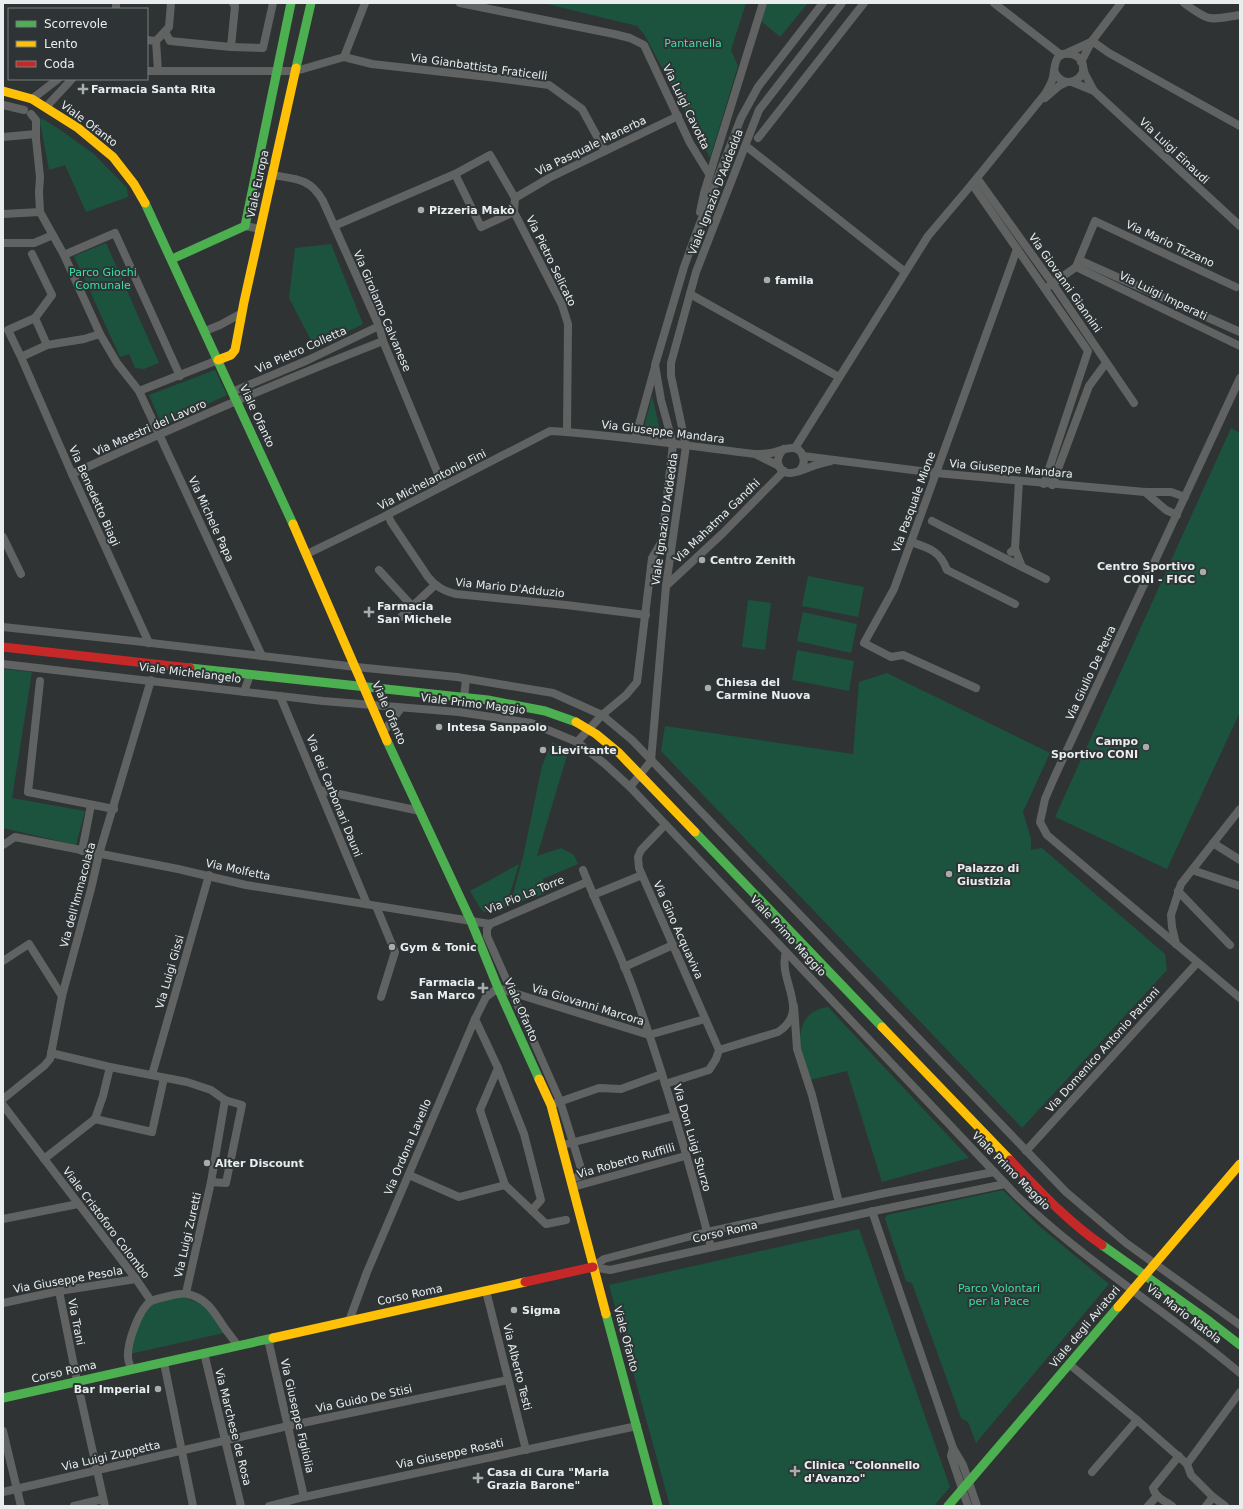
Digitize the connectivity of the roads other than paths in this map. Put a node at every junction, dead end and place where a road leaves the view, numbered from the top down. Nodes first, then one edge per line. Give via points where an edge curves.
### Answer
1 (171, 3) edge
2 (233, 3) edge
3 (273, 3) edge
4 (291, 3) edge
5 (311, 3) edge
6 (365, 3) edge
7 (460, 3) edge
8 (763, 3) edge
9 (823, 3) edge
10 (842, 3) edge
11 (864, 3) edge
12 (994, 3) edge
13 (1121, 3) edge
14 (1184, 3) edge
15 (1240, 15) edge
16 (164, 32) junction
17 (148, 40) edge
18 (156, 41) junction
19 (1092, 42) junction
20 (231, 47) junction
21 (1064, 54) junction
22 (344, 57) junction
23 (1082, 64) junction
24 (276, 70) junction
25 (1054, 70) junction
26 (148, 71) edge
27 (158, 71) junction
28 (296, 71) junction
29 (57, 80) edge
30 (71, 80) edge
31 (1070, 82) junction
32 (3, 91) edge
33 (1094, 91) junction
34 (32, 99) junction
35 (3, 105) edge
36 (1036, 105) junction
37 (46, 108) junction
38 (678, 116) junction
39 (1240, 126) edge
40 (36, 134) junction
41 (3, 138) edge
42 (758, 138) dead end
43 (746, 146) junction
44 (605, 151) junction
45 (272, 174) junction
46 (455, 174) junction
47 (710, 174) junction
48 (975, 181) junction
49 (515, 198) junction
50 (40, 212) junction
51 (514, 212) junction
52 (3, 214) edge
53 (245, 226) junction
54 (334, 226) junction
55 (1240, 226) edge
56 (260, 229) junction
57 (697, 231) junction
58 (53, 235) junction
59 (3, 243) edge
60 (1017, 249) junction
61 (32, 254) dead end
62 (64, 255) junction
63 (172, 259) junction
64 (1077, 263) junction
65 (904, 272) junction
66 (1053, 284) junction
67 (1236, 287) dead end
68 (1045, 289) junction
69 (690, 294) junction
70 (242, 313) junction
71 (35, 318) junction
72 (379, 326) junction
73 (5, 331) edge
74 (205, 331) junction
75 (1240, 332) edge
76 (100, 334) junction
77 (383, 341) junction
78 (47, 345) junction
79 (1240, 346) edge
80 (21, 357) junction
81 (218, 360) junction
82 (1106, 363) junction
83 (656, 365) junction
84 (180, 376) junction
85 (839, 377) junction
86 (1240, 378) edge
87 (139, 391) junction
88 (232, 392) junction
89 (237, 402) junction
90 (1134, 402) dead end
91 (567, 432) junction
92 (159, 434) junction
93 (635, 439) junction
94 (673, 444) junction
95 (686, 446) junction
96 (795, 448) junction
97 (784, 449) junction
98 (755, 454) junction
99 (803, 456) junction
100 (835, 460) junction
101 (782, 469) junction
102 (799, 471) junction
103 (936, 473) junction
104 (72, 474) junction
105 (1019, 481) junction
106 (1048, 484) junction
107 (443, 486) junction
108 (1145, 492) junction
109 (1185, 497) junction
110 (388, 515) junction
111 (1177, 515) junction
112 (932, 521) dead end
113 (3, 537) edge
114 (911, 542) junction
115 (1015, 549) junction
116 (307, 554) junction
117 (1004, 558) junction
118 (1022, 567) junction
119 (379, 570) dead end
120 (21, 574) dead end
121 (1046, 579) dead end
122 (435, 586) junction
123 (666, 586) junction
124 (1015, 604) dead end
125 (412, 606) junction
126 (646, 615) junction
127 (401, 617) dead end
128 (3, 627) edge
129 (150, 643) junction
130 (3, 647) edge
131 (262, 656) junction
132 (3, 664) edge
133 (356, 667) junction
134 (250, 675) junction
135 (466, 679) junction
136 (151, 680) junction
137 (40, 681) dead end
138 (364, 687) junction
139 (976, 688) dead end
140 (244, 692) junction
141 (280, 696) junction
142 (464, 698) junction
143 (373, 706) junction
144 (401, 708) junction
145 (602, 714) junction
146 (589, 729) junction
147 (384, 731) junction
148 (578, 742) junction
149 (651, 761) junction
150 (640, 774) junction
151 (630, 787) junction
152 (320, 790) junction
153 (91, 805) junction
154 (114, 809) junction
155 (1240, 809) edge
156 (420, 811) junction
157 (665, 825) junction
158 (1212, 842) junction
159 (3, 845) edge
160 (82, 851) junction
161 (99, 854) junction
162 (1240, 860) edge
163 (583, 870) dead end
164 (1192, 870) junction
165 (209, 875) junction
166 (642, 875) junction
167 (587, 882) junction
168 (1240, 886) edge
169 (1178, 891) junction
170 (593, 895) junction
171 (367, 904) junction
172 (376, 906) junction
173 (471, 921) junction
174 (490, 924) junction
175 (673, 945) junction
176 (1176, 945) junction
177 (1230, 945) dead end
178 (786, 952) junction
179 (3, 960) edge
180 (1197, 963) junction
181 (624, 967) junction
182 (498, 988) junction
183 (513, 993) junction
184 (62, 996) junction
185 (381, 997) dead end
186 (1240, 998) edge
187 (794, 1006) junction
188 (475, 1019) junction
189 (705, 1019) junction
190 (649, 1035) junction
191 (719, 1050) junction
192 (51, 1053) junction
193 (110, 1067) junction
194 (498, 1068) junction
195 (662, 1074) junction
196 (152, 1075) junction
197 (164, 1078) junction
198 (665, 1084) junction
199 (3, 1099) edge
200 (225, 1100) junction
201 (560, 1101) junction
202 (551, 1104) junction
203 (3, 1105) edge
204 (674, 1116) junction
205 (95, 1119) junction
206 (573, 1142) junction
207 (563, 1145) junction
208 (1026, 1151) junction
209 (685, 1156) junction
210 (44, 1159) junction
211 (1240, 1164) edge
212 (994, 1172) junction
213 (409, 1175) junction
214 (211, 1182) junction
215 (572, 1183) junction
216 (1005, 1184) junction
217 (505, 1185) junction
218 (875, 1195) junction
219 (858, 1199) junction
220 (839, 1203) junction
221 (78, 1204) junction
222 (532, 1210) junction
223 (876, 1210) junction
224 (862, 1214) junction
225 (3, 1219) edge
226 (566, 1220) dead end
227 (707, 1232) junction
228 (711, 1247) junction
229 (1155, 1263) junction
230 (593, 1267) junction
231 (1145, 1275) junction
232 (136, 1279) junction
233 (1132, 1290) junction
234 (59, 1291) junction
235 (486, 1291) junction
236 (186, 1293) junction
237 (151, 1302) junction
238 (3, 1303) edge
239 (349, 1321) junction
240 (1240, 1325) edge
241 (268, 1339) junction
242 (237, 1345) junction
243 (1240, 1345) edge
244 (204, 1353) junction
245 (164, 1363) junction
246 (1069, 1364) junction
247 (131, 1369) junction
248 (1240, 1373) edge
249 (508, 1380) junction
250 (77, 1381) junction
251 (1240, 1392) edge
252 (3, 1398) edge
253 (1137, 1420) junction
254 (288, 1426) junction
255 (637, 1426) junction
256 (3, 1431) edge
257 (225, 1441) junction
258 (953, 1448) junction
259 (526, 1450) junction
260 (182, 1451) junction
261 (1179, 1456) junction
262 (1187, 1464) junction
263 (97, 1470) junction
264 (1092, 1472) dead end
265 (968, 1482) junction
266 (17, 1489) junction
267 (962, 1490) junction
268 (3, 1492) edge
269 (1157, 1496) junction
270 (304, 1497) junction
271 (1213, 1497) junction
272 (104, 1503) edge
273 (21, 1506) edge
274 (74, 1506) edge
275 (193, 1506) edge
276 (241, 1506) edge
277 (269, 1506) edge
278 (658, 1506) edge
279 (948, 1506) edge
280 (968, 1506) edge
281 (977, 1506) edge
282 (1148, 1506) edge
283 (1172, 1506) edge
284 (1206, 1506) edge
285 (1225, 1506) edge

1 - 16 street via 169,27
2 - 20 street via 235,6
3 - 20 street via 263,48
4 - 24 street, Viale Europa
5 - 28 street, Viale Europa
6 - 22 street
7 - 38 street, Via Luigi Cavotta via 614,34 644,45
8 - 47 street
9 - 57 street, Viale Ignazio D'Addedda via 748,102
10 - 43 street, Viale Ignazio D'Addedda via 759,110
11 - 42 street, Viale Ignazio D'Addedda
12 - 21 street
13 - 19 street
14 - 15 street via 1210,19
16 - 18 street
16 - 20 street via 170,41
17 - 18 street
18 - 27 street
19 - 21 street
19 - 23 street
19 - 39 street
21 - 23 street via 1076,55
21 - 25 street via 1055,62
22 - 28 street
22 - 44 street, Via Gianbattista Fraticelli via 372,64 548,85 582,109
23 - 31 street via 1083,70 1079,78
23 - 33 street, Via Luigi Einaudi
24 - 27 street
24 - 28 street
24 - 53 street, Viale Europa
25 - 31 street via 1058,79
25 - 36 street via 1050,84
26 - 27 street
28 - 45 street, Viale Europa
29 - 34 street
30 - 37 street
31 - 33 street, Via Luigi Einaudi
31 - 36 street via 1059,86
32 - 34 street, Viale Ofanto
33 - 55 street, Via Luigi Einaudi
34 - 37 street, Viale Ofanto
35 - 40 street via 28,112 36,120
36 - 48 street
37 - 63 street, Viale Ofanto via 78,128 113,157 134,184
38 - 44 street, Via Pasquale Manerba
38 - 47 street, Via Luigi Cavotta via 690,143
40 - 41 street
40 - 50 street
43 - 65 street
43 - 69 street, Viale Ignazio D'Addedda via 696,272
44 - 49 street, Via Pasquale Manerba
45 - 54 street, Via Girolamo Calvanese via 303,180 318,191
45 - 56 street, Viale Europa
46 - 49 street via 490,155
46 - 51 street via 481,227
46 - 54 street
47 - 57 street
48 - 60 street, Via Giovanni Giannini
48 - 65 street via 928,236
48 - 66 street, Via Giovanni Giannini
49 - 51 street, Via Pietro Selicato
50 - 52 street
50 - 58 street, Via Michele Papa
51 - 91 street, Via Pietro Selicato via 562,305 568,324
53 - 56 street
53 - 63 street, Viale Europa
54 - 72 street, Via Girolamo Calvanese
56 - 70 street, Viale Europa
57 - 83 street, Viale Ignazio D'Addedda
58 - 59 street via 34,243
58 - 62 street, Via Michele Papa
60 - 68 street, Via Giovanni Giannini
60 - 103 street, Via Pasquale Mione
61 - 71 street via 52,295
62 - 76 street, Via Michele Papa
62 - 84 street via 115,233
63 - 74 street, Viale Ofanto
64 - 66 street
64 - 67 street, Via Mario Tizzano via 1095,221
64 - 75 street, Via Luigi Imperati
64 - 79 street, Via Luigi Imperati
65 - 85 street
66 - 68 street
66 - 82 street, Via Giovanni Giannini
68 - 106 street, Via Giovanni Giannini via 1088,351
69 - 85 street
69 - 95 street, Viale Ignazio D'Addedda via 670,371
70 - 74 street
70 - 81 street, Viale Europa via 235,350 231,355
71 - 73 street
71 - 78 street
72 - 77 street, Via Girolamo Calvanese
72 - 88 street, Via Pietro Colletta
73 - 80 street, Via Benedetto Biagi
74 - 81 street, Viale Ofanto
76 - 78 street
76 - 87 street, Via Michele Papa via 117,363
77 - 89 street, Via Pietro Colletta
77 - 107 street, Via Girolamo Calvanese
78 - 80 street
80 - 104 street, Via Benedetto Biagi
81 - 84 street
81 - 88 street, Viale Ofanto
82 - 90 street, Via Giovanni Giannini
82 - 106 street via 1089,386
83 - 93 street
83 - 94 street, Viale Ignazio D'Addedda
84 - 87 street
85 - 96 street
86 - 109 street, Via Giulio De Petra
87 - 92 street, Via Michele Papa
88 - 89 street, Viale Ofanto
89 - 92 street, Via Maestri del Lavoro
89 - 116 street, Viale Ofanto
91 - 93 street, Via Giuseppe Mandara
91 - 107 street, Via Michelantonio Fini via 550,431
92 - 104 street, Via Maestri del Lavoro
92 - 131 street, Via Michele Papa
93 - 94 street, Via Giuseppe Mandara
94 - 95 street, Via Giuseppe Mandara
94 - 126 street, Viale Ignazio D'Addedda via 662,541 652,558
95 - 98 street, Via Giuseppe Mandara
95 - 123 street, Viale Ignazio D'Addedda
96 - 97 street
96 - 99 street
97 - 98 street, Via Giuseppe Mandara
97 - 101 street via 778,457
98 - 101 street, Via Giuseppe Mandara
99 - 100 street, Via Giuseppe Mandara
99 - 102 street via 803,465
100 - 102 street, Via Giuseppe Mandara
100 - 103 street, Via Giuseppe Mandara
101 - 102 street via 791,473
101 - 123 street, Via Mahatma Gandhi via 723,533
103 - 105 street, Via Giuseppe Mandara
103 - 114 street, Via Pasquale Mione
104 - 129 street, Via Benedetto Biagi
105 - 106 street, Via Giuseppe Mandara
105 - 115 street
106 - 108 street, Via Giuseppe Mandara
107 - 110 street, Via Michelantonio Fini
108 - 109 street, Via Giuseppe Mandara via 1171,492
108 - 111 street via 1166,510
109 - 111 street, Via Giulio De Petra
110 - 116 street, Via Michelantonio Fini
110 - 122 street
111 - 176 street, Via Giulio De Petra via 1054,778 1045,799 1040,822 1047,835
112 - 117 street
113 - 120 street
114 - 124 street via 932,549 943,560 947,570
114 - 139 street, Via Pasquale Mione via 894,589 864,643 891,657 903,655
115 - 117 street
115 - 118 street
116 - 133 street, Viale Ofanto
117 - 118 street
118 - 121 street
119 - 125 street
122 - 125 street
122 - 126 street, Via Mario D'Adduzio via 445,592 456,594
123 - 149 street, Viale Ignazio D'Addedda
125 - 127 street
126 - 145 street, Viale Ignazio D'Addedda via 637,682 626,695
128 - 129 street
129 - 131 street
130 - 134 street, Viale Michelangelo
131 - 133 street
132 - 136 street, Viale Michelangelo
133 - 135 street, Viale Primo Maggio
133 - 138 street, Viale Ofanto
134 - 138 street, Viale Michelangelo
134 - 140 street
135 - 142 street, Viale Primo Maggio
135 - 145 street, Viale Primo Maggio via 553,693
136 - 140 street, Viale Michelangelo
136 - 154 street, Via dell'Immacolata
137 - 153 street via 28,792
138 - 142 street, Viale Primo Maggio
138 - 143 street, Viale Ofanto
140 - 141 street, Viale Michelangelo
141 - 143 street, Viale Michelangelo
141 - 152 street, Via dei Carbonari Dauni
142 - 146 street, Viale Primo Maggio via 546,711
143 - 144 street, Viale Primo Maggio
143 - 147 street, Viale Ofanto
144 - 147 street
144 - 148 street, Viale Primo Maggio via 459,712 531,723
145 - 146 street, Viale Ignazio D'Addedda
145 - 149 street, Viale Primo Maggio via 632,740
146 - 148 street, Viale Ignazio D'Addedda
146 - 150 street, Viale Primo Maggio via 607,742
147 - 156 street, Viale Ofanto
148 - 151 street, Viale Primo Maggio
149 - 150 street
149 - 208 street, Viale Primo Maggio
150 - 151 street
150 - 231 street, Viale Primo Maggio via 1056,1208 1083,1232
151 - 157 street, Viale Primo Maggio
152 - 156 street
152 - 171 street, Via dei Carbonari Dauni
153 - 154 street
153 - 160 street
154 - 161 street, Via dell'Immacolata
155 - 158 street
156 - 173 street, Viale Ofanto
157 - 166 street, Via Gino Acquaviva via 641,850 638,857
157 - 178 street, Viale Primo Maggio
158 - 162 street
158 - 164 street
159 - 160 street, Via Molfetta via 14,837
160 - 161 street, Via Molfetta
161 - 165 street, Via Molfetta
161 - 184 street, Via dell'Immacolata
163 - 167 street, Via Don Luigi Sturzo
164 - 168 street
164 - 169 street
165 - 171 street, Via Molfetta via 246,885
165 - 196 street, Via Luigi Gissi
166 - 170 street
166 - 175 street, Via Gino Acquaviva
167 - 170 street, Via Don Luigi Sturzo
167 - 174 street, Via Pio La Torre
169 - 176 street via 1172,915
169 - 177 street
170 - 181 street, Via Don Luigi Sturzo
171 - 172 street, Via Molfetta
172 - 173 street, Via Molfetta
172 - 185 street via 395,952
173 - 174 street, Via Pio La Torre
173 - 182 street, Viale Ofanto
174 - 183 street, Viale Ofanto via 487,936
175 - 181 street
175 - 189 street, Via Gino Acquaviva
176 - 180 street, Via Giulio De Petra
178 - 187 street via 785,967
178 - 212 street, Viale Primo Maggio
179 - 184 street via 29,944
180 - 186 street, Via Giulio De Petra
180 - 208 street, Via Domenico Antonio Patroni
181 - 190 street, Via Don Luigi Sturzo
182 - 183 street, Via Giovanni Marcora
182 - 188 street, Via Ordona Lavello via 486,997
182 - 202 street, Viale Ofanto
183 - 190 street, Via Giovanni Marcora
183 - 201 street, Viale Ofanto
184 - 192 street, Via dell'Immacolata
187 - 191 street via 792,1018 778,1032
187 - 220 street via 797,1049 812,1095
188 - 194 street
188 - 213 street, Via Ordona Lavello
189 - 190 street
189 - 191 street, Via Gino Acquaviva
190 - 195 street, Via Don Luigi Sturzo
191 - 198 street via 709,1070
192 - 193 street
192 - 199 street, Via dell'Immacolata via 44,1066
193 - 196 street
193 - 205 street via 104,1096
194 - 217 street via 480,1110
194 - 222 street via 524,1134 541,1200
195 - 198 street, Via Don Luigi Sturzo
195 - 201 street via 621,1089 598,1088
196 - 197 street
197 - 200 street via 188,1082 211,1090
197 - 205 street via 152,1132
198 - 204 street, Via Don Luigi Sturzo
200 - 214 street, Via Luigi Zuretti
200 - 214 street, Via Luigi Zuretti via 242,1105 226,1184
201 - 202 street
201 - 206 street, Viale Ofanto
202 - 207 street, Viale Ofanto
203 - 210 street, Viale Cristoforo Colombo
204 - 206 street
204 - 209 street, Via Don Luigi Sturzo
205 - 210 street
206 - 207 street
206 - 215 street, Viale Ofanto via 583,1176
207 - 215 street, Viale Ofanto
208 - 229 street, Viale Primo Maggio via 1101,1223
209 - 215 street, Via Roberto Ruffilli
209 - 227 street, Via Don Luigi Sturzo
210 - 221 street, Viale Cristoforo Colombo
211 - 229 street, Viale degli Aviatori
212 - 216 street, Viale Primo Maggio
212 - 218 street, Corso Roma
213 - 217 street via 459,1197
213 - 239 street, Via Ordona Lavello
214 - 236 street, Via Luigi Zuretti
215 - 230 street, Viale Ofanto
216 - 223 street, Corso Roma
216 - 233 street, Viale Primo Maggio via 1073,1246
217 - 222 street
218 - 219 street, Corso Roma
218 - 223 street
219 - 220 street, Corso Roma
219 - 224 street
220 - 227 street, Corso Roma
221 - 225 street
221 - 232 street, Viale Cristoforo Colombo
222 - 226 street via 546,1224
223 - 224 street, Corso Roma
223 - 258 street
224 - 228 street, Corso Roma
227 - 228 street, Via Don Luigi Sturzo
227 - 230 street, Corso Roma via 604,1259
228 - 230 street, Corso Roma via 610,1270
229 - 231 street, Viale degli Aviatori
229 - 240 street
230 - 235 street, Corso Roma
230 - 255 street, Viale Ofanto
231 - 233 street, Viale degli Aviatori
231 - 243 street, Via Mario Natola
232 - 234 street, Via Giuseppe Pesola
232 - 237 street, Viale Cristoforo Colombo
233 - 246 street, Viale degli Aviatori
233 - 248 street, Via Mario Natola
234 - 238 street, Via Giuseppe Pesola
234 - 250 street, Via Trani
235 - 239 street, Corso Roma
235 - 249 street, Via Alberto Testi
236 - 237 street
236 - 242 street via 210,1306
237 - 247 street via 141,1313 135,1327 128,1357
239 - 241 street, Corso Roma
241 - 242 street, Corso Roma
241 - 254 street, Via Giuseppe Figliolia
242 - 244 street, Corso Roma
244 - 245 street, Corso Roma
244 - 257 street, Via Marchese de Rosa
245 - 247 street, Corso Roma
245 - 260 street
246 - 253 street
246 - 265 street, Viale degli Aviatori
247 - 250 street, Corso Roma
249 - 254 street, Via Guido De Stisi
249 - 259 street, Via Alberto Testi
250 - 252 street, Corso Roma
250 - 263 street, Via Trani
251 - 262 street
253 - 261 street
253 - 264 street
254 - 257 street, Via Guido De Stisi
254 - 270 street, Via Giuseppe Figliolia
255 - 259 street, Via Giuseppe Rosati
255 - 278 street, Viale Ofanto
256 - 266 street
257 - 260 street, Via Luigi Zuppetta
257 - 276 street, Via Marchese de Rosa
258 - 265 street via 963,1465
258 - 267 street via 951,1456
259 - 270 street, Via Giuseppe Rosati
260 - 263 street, Via Luigi Zuppetta
260 - 275 street
261 - 262 street
261 - 269 street via 1153,1488
262 - 271 street via 1191,1475
263 - 266 street, Via Luigi Zuppetta
263 - 272 street, Via Trani
265 - 267 street, Viale degli Aviatori
265 - 281 street
266 - 268 street, Via Luigi Zuppetta
266 - 273 street
267 - 279 street, Viale degli Aviatori
267 - 280 street
269 - 282 street
269 - 283 street
270 - 277 street, Via Giuseppe Rosati
271 - 284 street
271 - 285 street
272 - 274 street

